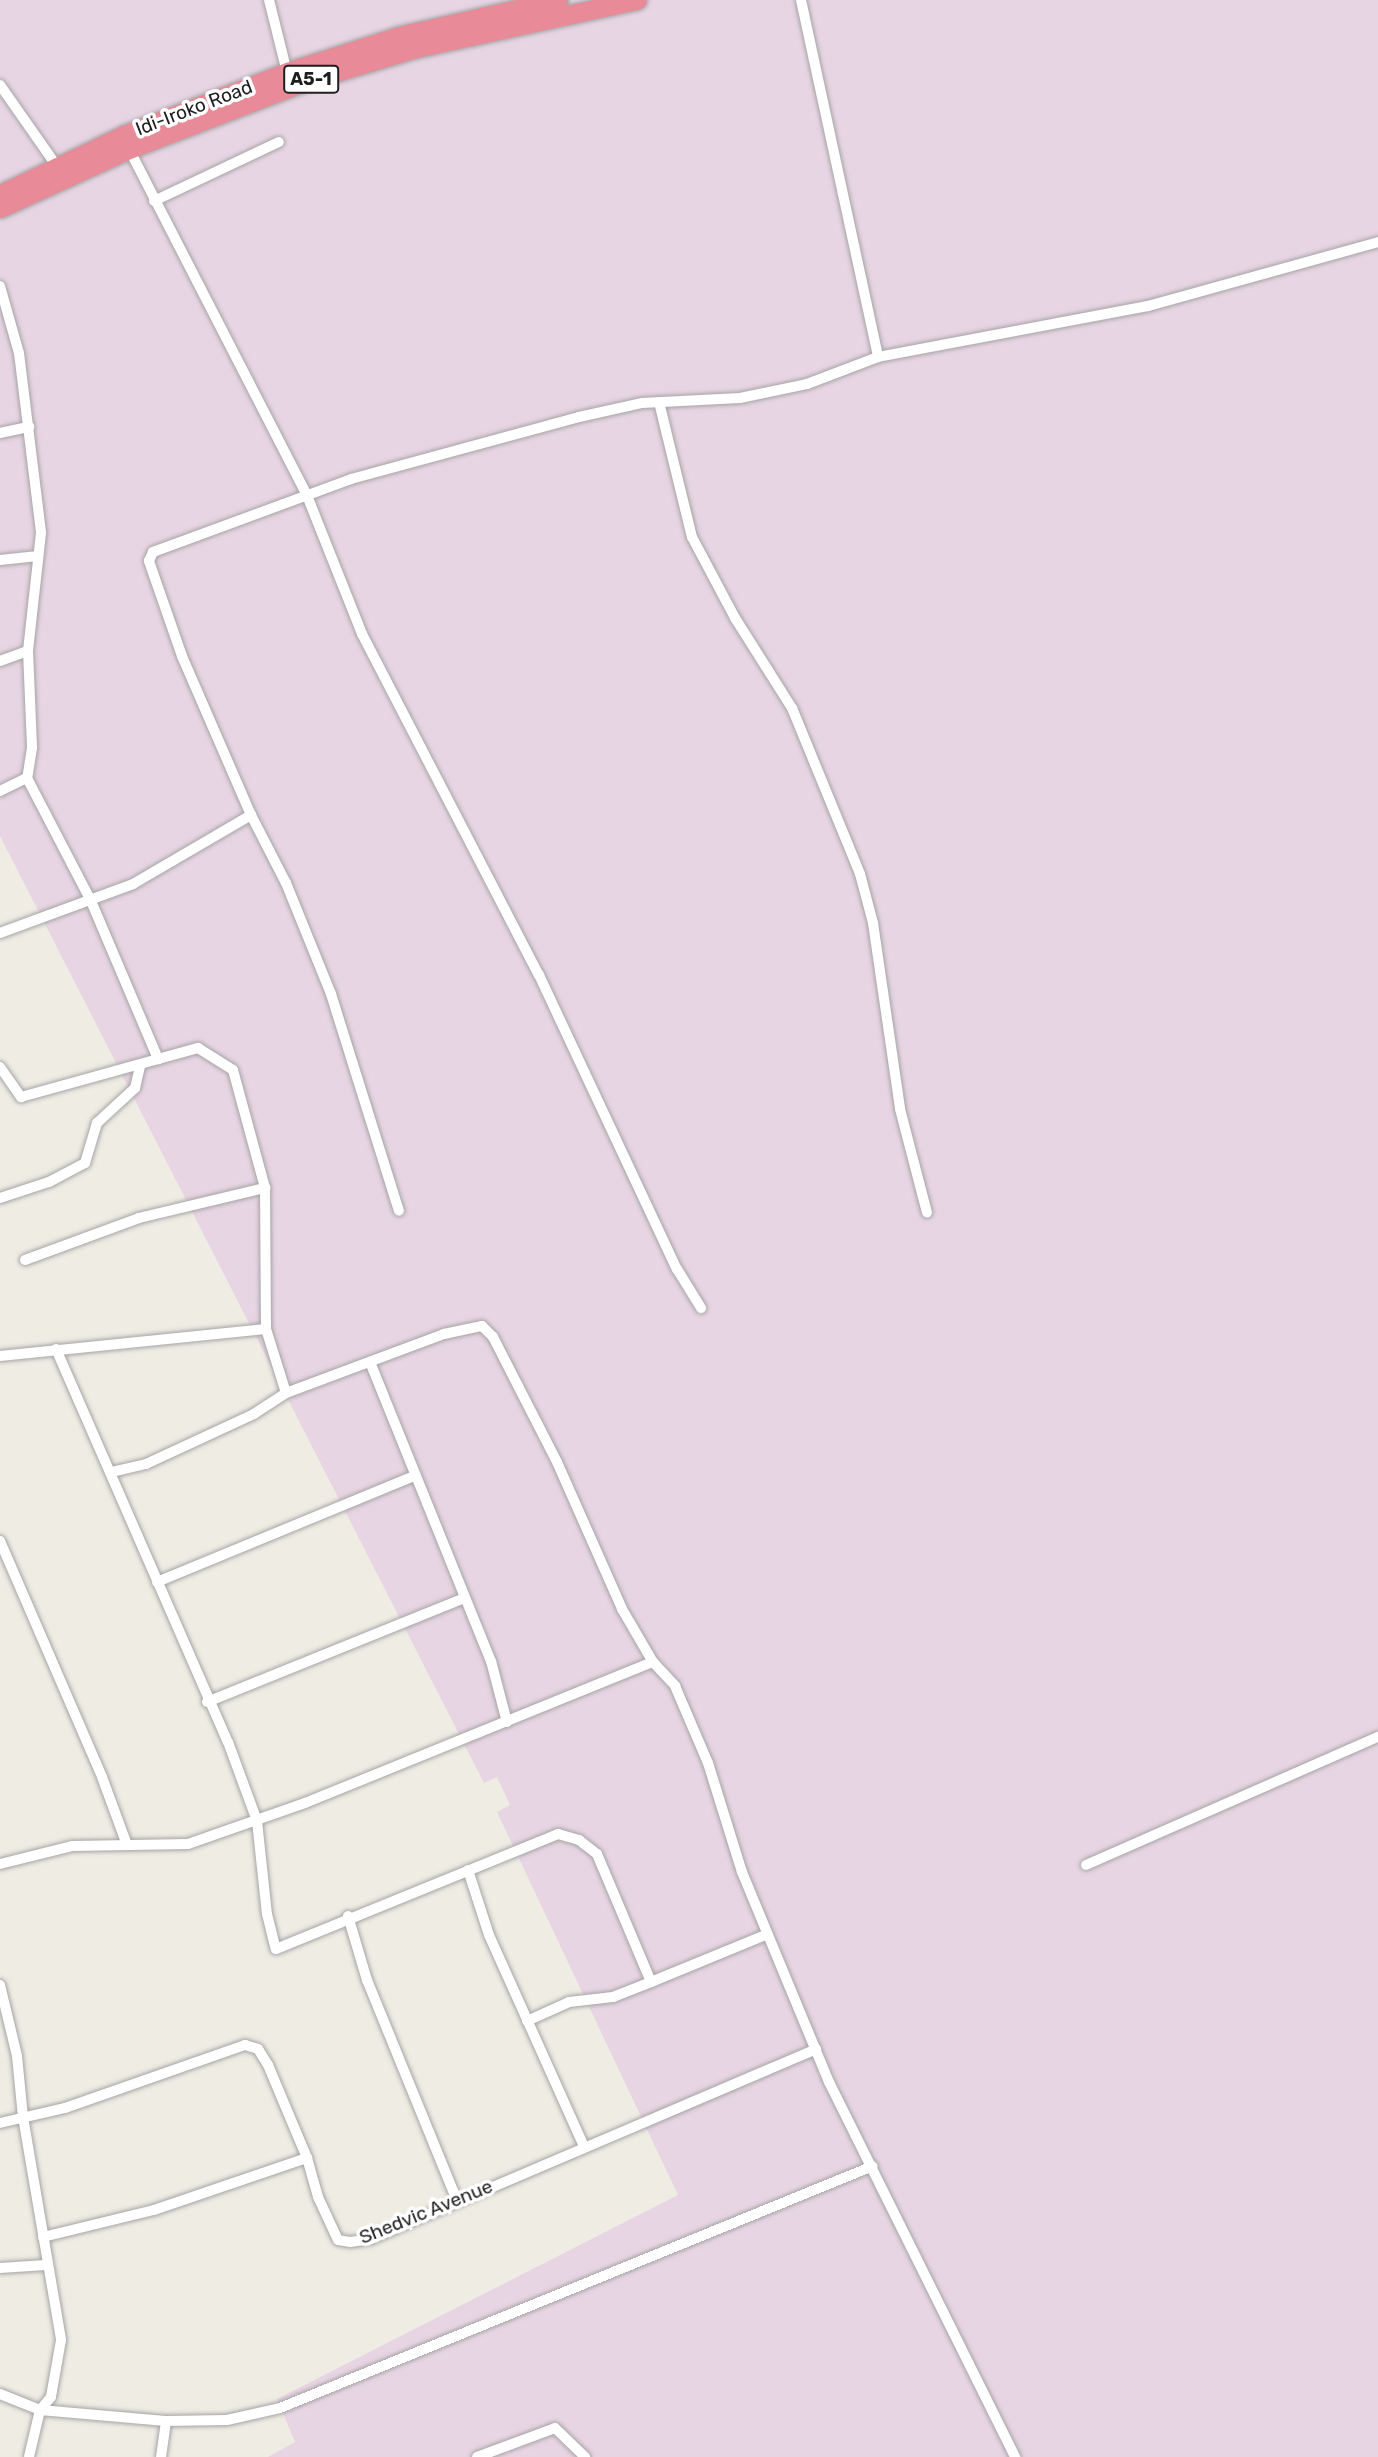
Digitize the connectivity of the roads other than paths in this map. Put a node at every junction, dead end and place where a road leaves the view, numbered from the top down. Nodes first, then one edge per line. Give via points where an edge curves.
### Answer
1 (269, 0) edge
2 (558, 0) edge
3 (637, 0) edge
4 (801, 0) edge
5 (287, 72) junction
6 (0, 85) edge
7 (4, 98) edge
8 (279, 142) dead end
9 (129, 149) junction
10 (56, 165) junction
11 (0, 195) edge
12 (154, 201) junction
13 (0, 208) edge
14 (1378, 242) edge
15 (0, 286) edge
16 (878, 357) junction
17 (659, 402) junction
18 (29, 427) junction
19 (0, 433) edge
20 (308, 498) junction
21 (38, 556) junction
22 (0, 560) edge
23 (28, 651) junction
24 (0, 662) edge
25 (27, 778) junction
26 (0, 791) edge
27 (251, 815) junction
28 (91, 901) junction
29 (0, 933) edge
30 (158, 1059) junction
31 (140, 1066) junction
32 (0, 1067) edge
33 (265, 1188) junction
34 (0, 1198) edge
35 (399, 1211) dead end
36 (927, 1213) dead end
37 (25, 1260) dead end
38 (701, 1308) dead end
39 (266, 1329) junction
40 (56, 1349) junction
41 (0, 1356) edge
42 (370, 1362) junction
43 (286, 1393) junction
44 (111, 1472) junction
45 (414, 1476) junction
46 (0, 1541) edge
47 (157, 1582) junction
48 (465, 1598) junction
49 (653, 1662) junction
50 (207, 1702) junction
51 (507, 1722) junction
52 (1378, 1737) edge
53 (257, 1821) junction
54 (127, 1845) junction
55 (0, 1864) edge
56 (1086, 1865) dead end
57 (468, 1870) junction
58 (348, 1916) junction
59 (768, 1934) junction
60 (652, 1982) junction
61 (0, 1985) edge
62 (527, 2021) junction
63 (816, 2049) junction
64 (23, 2117) junction
65 (0, 2123) edge
66 (584, 2146) junction
67 (307, 2158) junction
68 (873, 2166) junction
69 (457, 2200) junction
70 (43, 2237) junction
71 (46, 2265) junction
72 (0, 2268) edge
73 (0, 2394) edge
74 (40, 2410) junction
75 (166, 2421) junction
76 (29, 2457) edge
77 (161, 2457) edge
78 (477, 2457) edge
79 (585, 2457) edge
80 (1015, 2457) edge

1 - 5 street
2 - 5 highway, Idi-Iroko Road / A5-1 via 400,36
3 - 9 highway, A5-1 via 416,48 306,81
4 - 16 street
5 - 10 highway, Idi-Iroko Road / A5-1
6 - 7 street
7 - 10 street
8 - 12 street
9 - 12 street
9 - 13 highway, A5-1
10 - 11 highway, Idi-Iroko Road / A5-1
12 - 20 street
14 - 16 street via 1159,304
15 - 18 street via 19,353
16 - 17 street via 807,384 740,398
17 - 20 street via 579,417 434,455 351,479
17 - 36 street via 692,537 735,618 792,708 860,874 873,923 900,1109
18 - 19 street
18 - 21 street via 41,533
20 - 27 street via 153,552 149,561 181,656
20 - 38 street via 362,634 538,975 677,1269
21 - 22 street
21 - 23 street
23 - 24 street
23 - 25 street via 32,748
25 - 26 street
25 - 28 street
27 - 28 street via 134,884
27 - 35 street via 286,884 331,994
28 - 29 street
28 - 30 street
30 - 31 street
30 - 33 street via 198,1048 233,1070
31 - 32 street via 21,1097
31 - 34 street via 135,1088 97,1123 85,1163 49,1182
33 - 37 street via 139,1218
33 - 39 street
39 - 40 street
39 - 43 street
40 - 41 street
40 - 44 street
42 - 43 street
42 - 45 street
42 - 49 street via 482,1326 528,1401 622,1609
43 - 44 street via 254,1414 146,1464
44 - 47 street
45 - 47 street
45 - 48 street
46 - 54 street
47 - 50 street
48 - 50 street
48 - 51 street via 491,1661
49 - 51 street
49 - 59 street via 675,1686 708,1763 742,1872
50 - 53 street
51 - 53 street
52 - 56 street
53 - 54 street via 188,1844
53 - 58 street via 267,1914 276,1949
54 - 55 street via 72,1846
57 - 58 street
57 - 60 street via 558,1833 579,1840 597,1854
57 - 62 street via 489,1935
58 - 69 street via 367,1980
59 - 60 street
59 - 63 street
60 - 62 street via 614,1997 569,2002
61 - 64 street via 17,2056
62 - 66 street
63 - 66 street, Shedvic Avenue
63 - 68 street
64 - 65 street, Shedvic Avenue
64 - 67 street, Shedvic Avenue via 65,2108 245,2045 258,2049 268,2065
64 - 70 street
66 - 69 street, Shedvic Avenue
67 - 69 street, Shedvic Avenue via 318,2197 338,2240 371,2239
67 - 70 street via 154,2210
68 - 75 street via 280,2408 227,2420
68 - 80 street
70 - 71 street
71 - 72 street
71 - 74 street via 61,2340 51,2398
73 - 74 street
74 - 75 street
74 - 76 street
75 - 77 street
78 - 79 street via 555,2428

